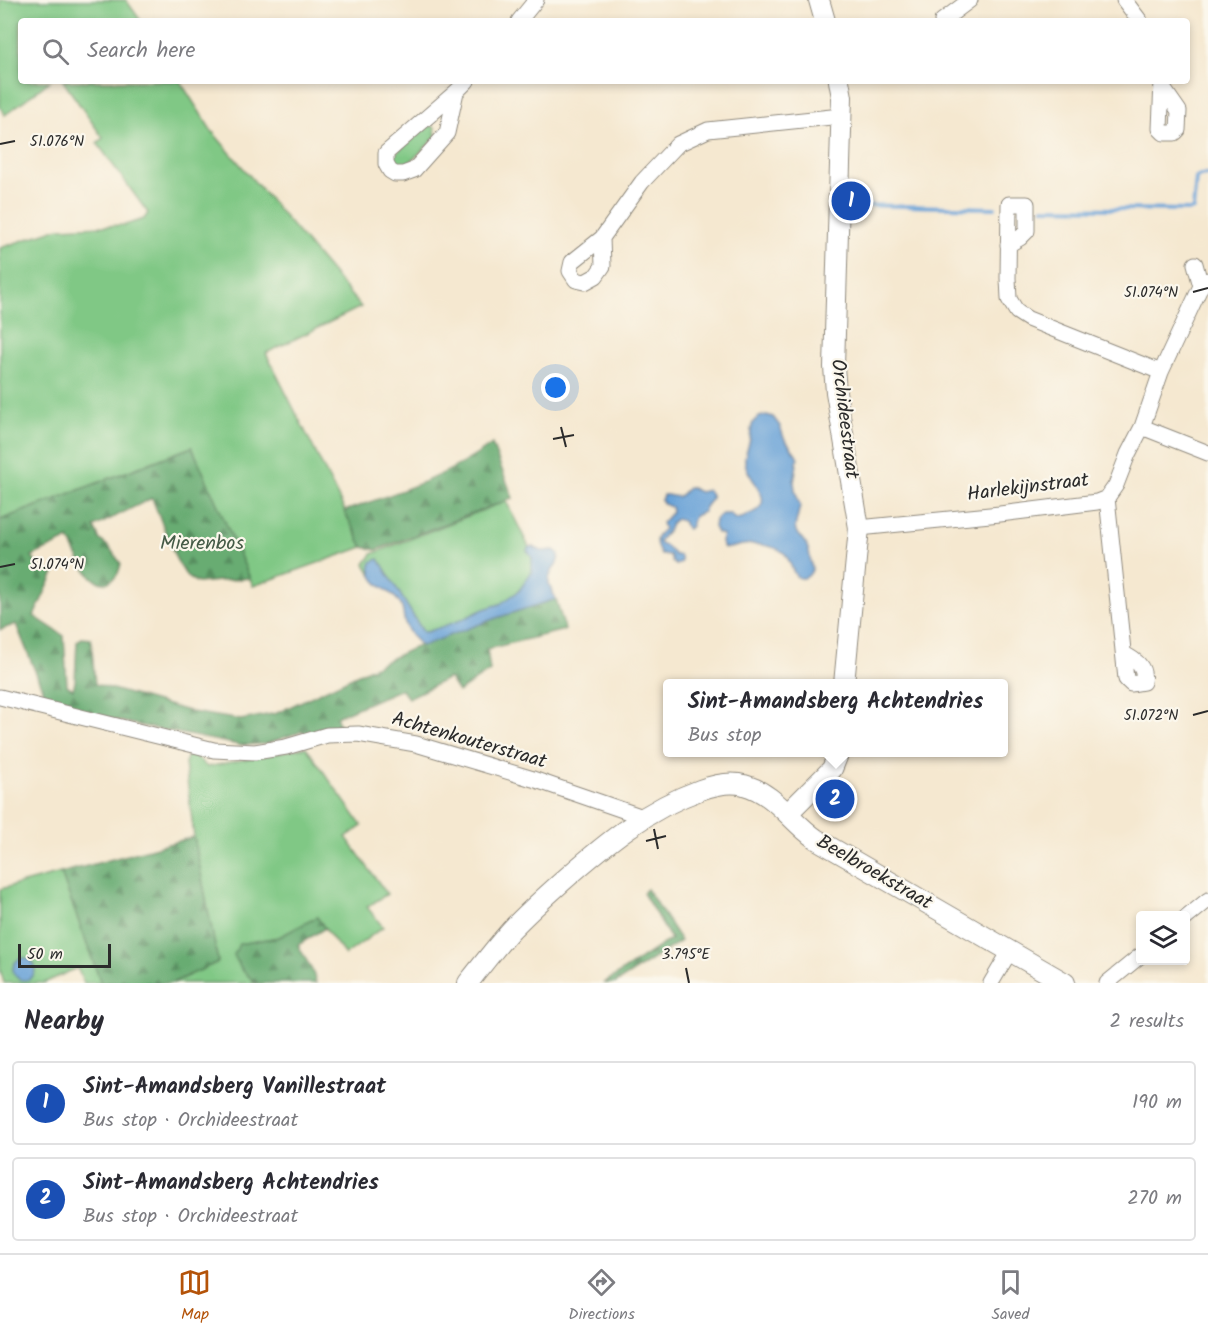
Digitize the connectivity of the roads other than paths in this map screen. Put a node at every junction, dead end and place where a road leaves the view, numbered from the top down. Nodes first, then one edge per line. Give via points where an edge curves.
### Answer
1 (536, 0) edge
2 (819, 0) edge
3 (970, 0) edge
4 (1124, 0) edge
5 (521, 18) edge
6 (824, 18) edge
7 (946, 18) edge
8 (1138, 18) edge
9 (464, 84) edge
10 (840, 84) edge
11 (456, 92) junction
12 (841, 116) junction
13 (602, 238) dead end
14 (1008, 245) dead end
15 (1195, 264) dead end
16 (1205, 282) edge
17 (1161, 372) junction
18 (1143, 427) junction
19 (1208, 453) edge
20 (1107, 498) junction
21 (859, 528) junction
22 (1124, 654) dead end
23 (844, 679) edge
24 (0, 697) edge
25 (837, 757) edge
26 (788, 813) junction
27 (643, 817) junction
28 (1208, 900) edge
29 (1190, 914) edge
30 (1010, 951) junction
31 (1136, 959) edge
32 (468, 983) edge
33 (991, 983) edge
34 (1065, 983) edge
35 (1107, 983) edge

1 - 5 street
2 - 6 street
3 - 7 street
4 - 8 street
9 - 11 street
10 - 12 street, Orchideestraat
11 - 11 street via 386,153 390,171 403,174 414,170 447,133
12 - 13 street via 708,130 678,144 642,182
12 - 21 street, Orchideestraat via 834,367
14 - 17 street via 1009,299 1017,312
15 - 16 street
16 - 17 street, Harlekijnstraat
17 - 18 street, Harlekijnstraat
18 - 19 street
18 - 20 street, Harlekijnstraat
20 - 21 street, Harlekijnstraat via 1075,505
20 - 22 street
21 - 23 street, Orchideestraat
24 - 27 street, Achtenkouterstraat via 214,750 262,751 327,735 348,734 416,744
25 - 26 street via 832,769
26 - 27 street, Beelbroekstraat via 760,792 732,783 685,795
26 - 30 street, Beelbroekstraat via 816,839
27 - 32 street, Beelbroekstraat via 599,849 535,906
28 - 29 street
30 - 33 street
30 - 34 street, Beelbroekstraat
31 - 35 street

